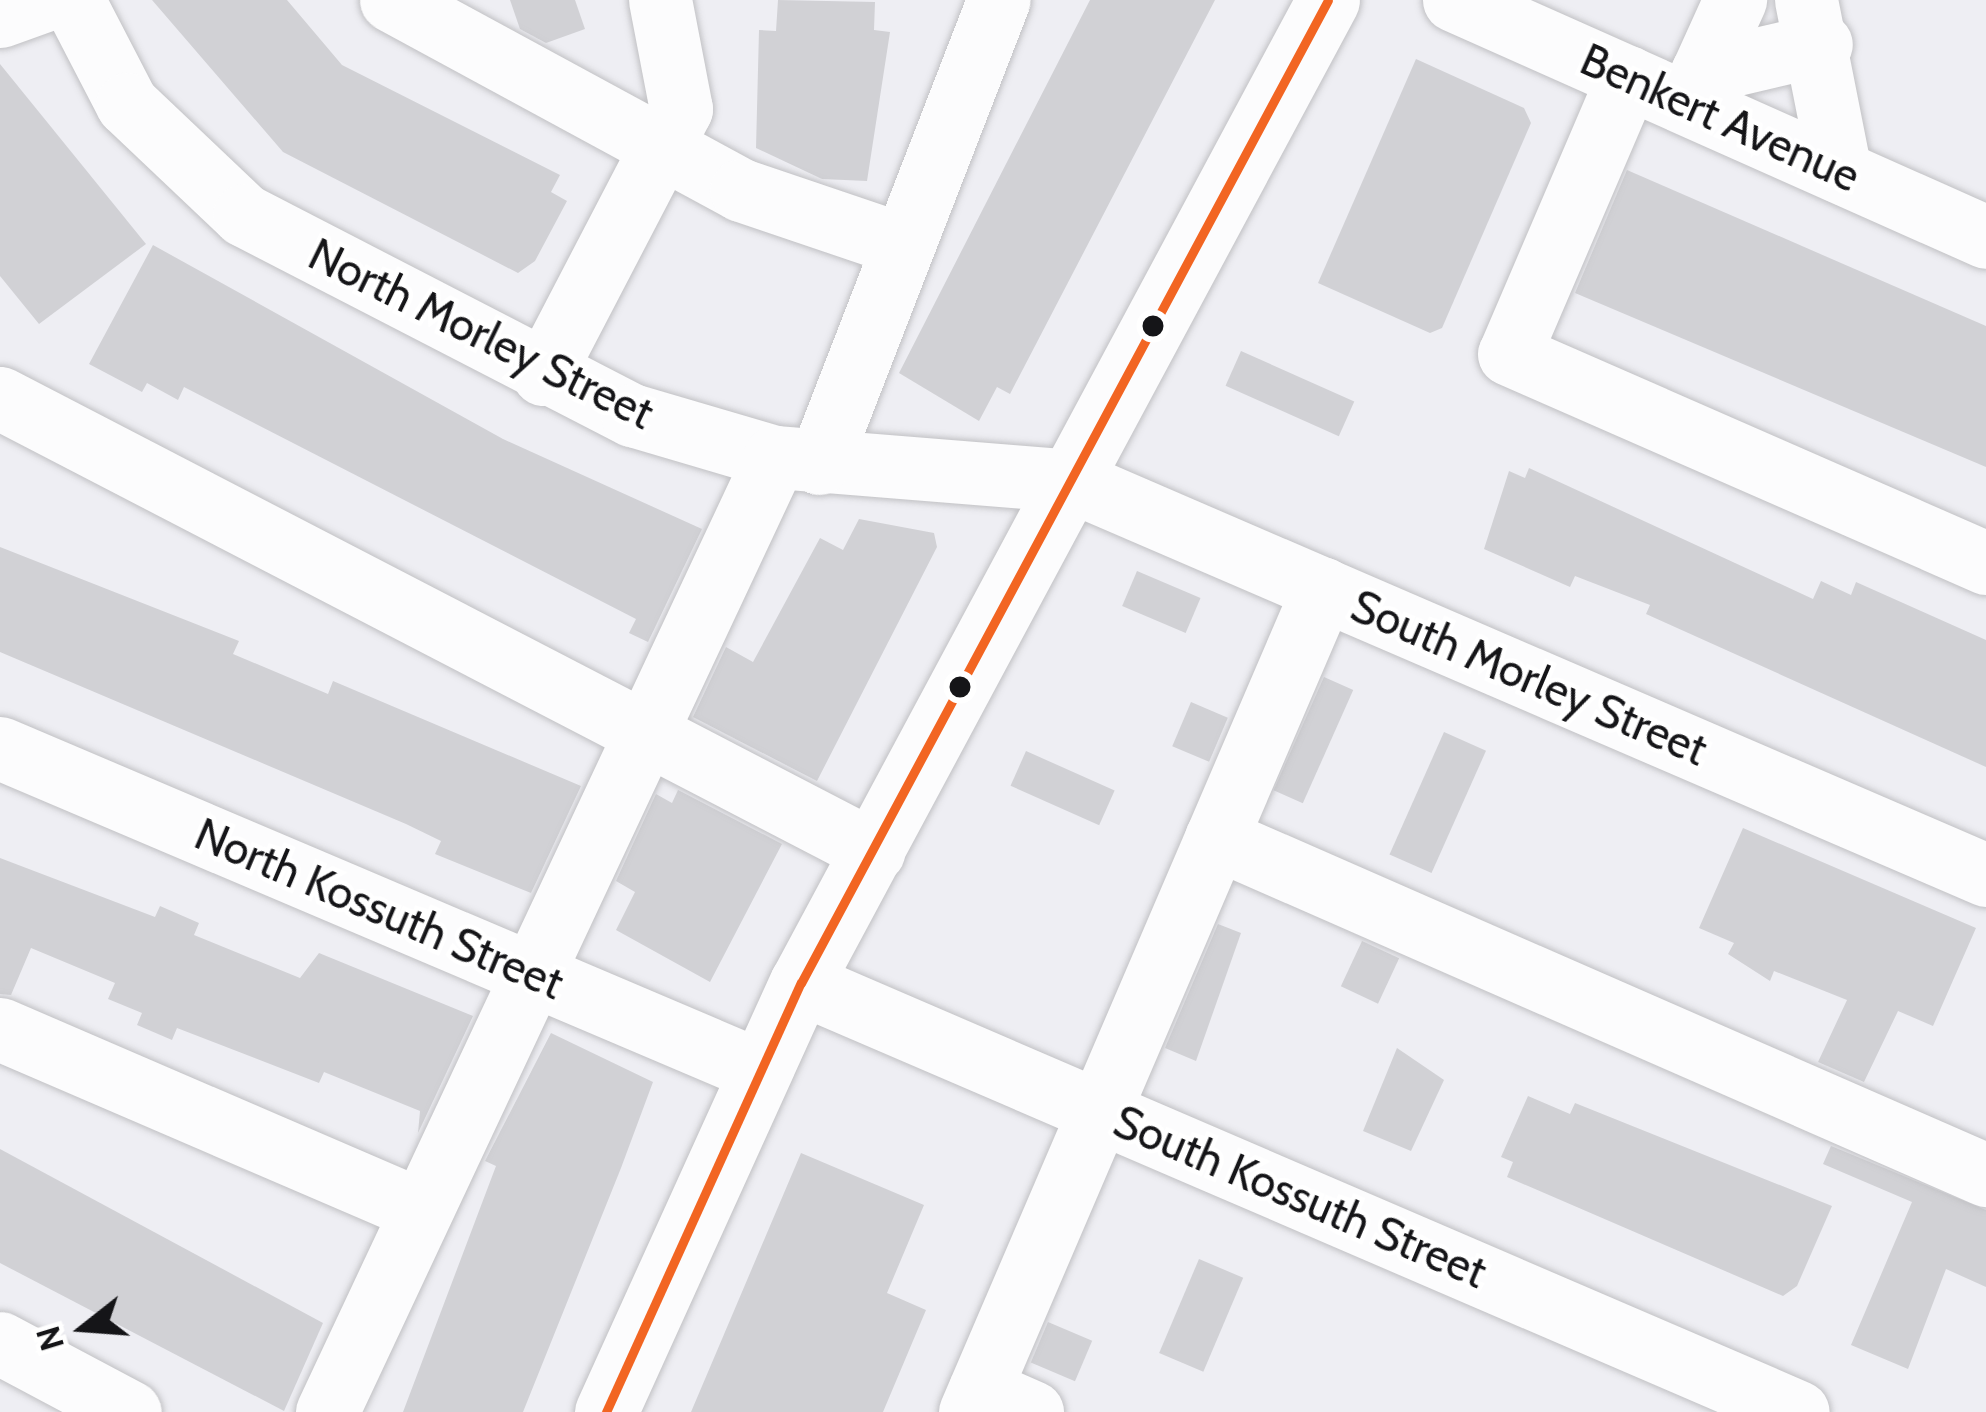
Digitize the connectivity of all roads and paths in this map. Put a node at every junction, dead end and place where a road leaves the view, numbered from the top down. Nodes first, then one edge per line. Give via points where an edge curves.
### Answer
1 (45, 0) edge
2 (73, 0) edge
3 (391, 0) edge
4 (660, 0) edge
5 (1328, 0) edge
6 (1454, 0) edge
7 (1735, 0) edge
8 (0, 16) edge
9 (978, 18) edge
10 (1813, 22) edge
11 (1628, 77) junction
12 (1695, 88) junction
13 (664, 152) junction
14 (1840, 172) junction
15 (1986, 237) edge
16 (898, 243) junction
17 (543, 374) junction
18 (0, 398) edge
19 (797, 460) junction
20 (1072, 481) junction
21 (1986, 563) edge
22 (1323, 589) junction
23 (646, 733) junction
24 (0, 748) edge
25 (1216, 838) junction
26 (873, 851) junction
27 (1986, 874) edge
28 (533, 974) junction
29 (801, 983) junction
30 (0, 1029) edge
31 (758, 1070) junction
32 (1099, 1111) junction
33 (1986, 1174) edge
34 (422, 1210) junction
35 (0, 1343) edge
36 (994, 1404) edge
37 (130, 1412) edge
38 (327, 1412) edge
39 (606, 1412) edge
40 (1798, 1412) edge

1 - 8 street
2 - 17 street, North Morley Street via 127,104 181,167 244,215
3 - 13 street
4 - 13 street via 681,82
5 - 20 street
6 - 11 street, Benkert Avenue
7 - 12 street
9 - 16 street
10 - 12 street
10 - 14 street
11 - 12 street, Benkert Avenue
11 - 21 street via 1509,354
12 - 14 street, Benkert Avenue
13 - 16 street
13 - 17 street
14 - 15 street, Benkert Avenue
16 - 19 street
17 - 19 street, North Morley Street via 632,415
18 - 23 street
19 - 20 street, North Morley Street
19 - 23 street
20 - 22 street, South Morley Street
20 - 26 street
22 - 25 street
22 - 27 street, South Morley Street
23 - 26 street
23 - 28 street
24 - 28 street, North Kossuth Street
25 - 32 street
25 - 33 street
26 - 29 street
28 - 31 street, North Kossuth Street
28 - 34 street
29 - 31 street
29 - 32 street, South Kossuth Street
30 - 34 street
31 - 39 street
32 - 36 street
32 - 40 street, South Kossuth Street
34 - 38 street
35 - 37 street

